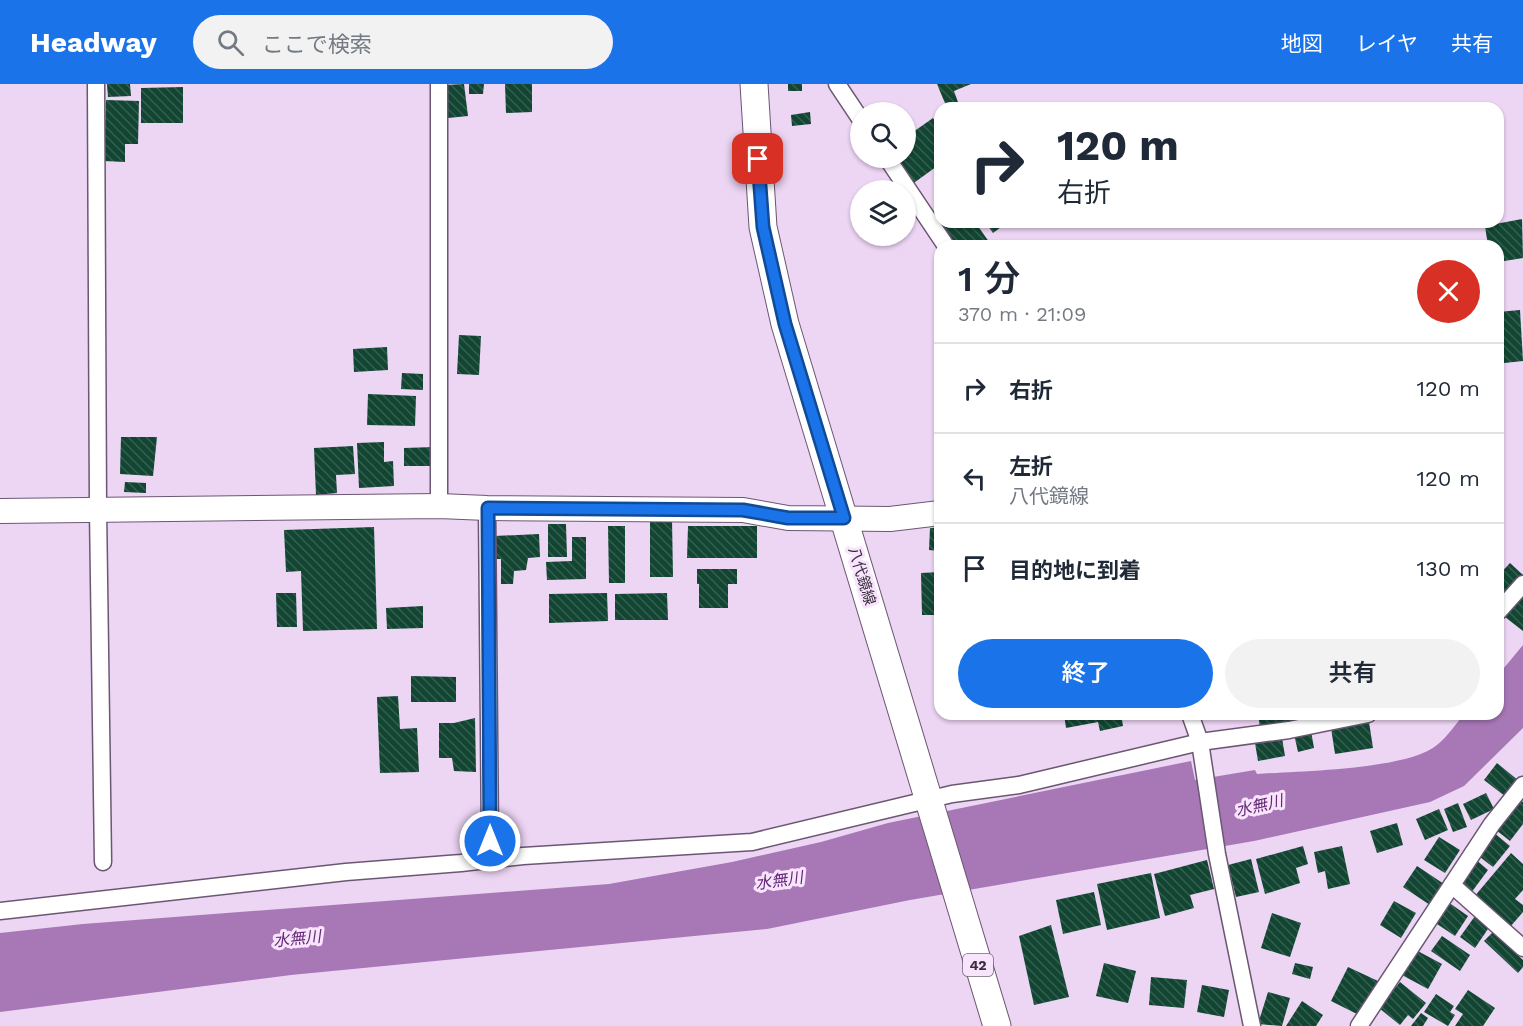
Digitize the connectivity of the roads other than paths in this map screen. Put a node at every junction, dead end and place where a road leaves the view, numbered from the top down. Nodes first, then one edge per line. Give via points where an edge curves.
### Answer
1 (96, 84) edge
2 (439, 84) edge
3 (754, 84) edge
4 (837, 84) edge
5 (850, 104) edge
6 (893, 168) edge
7 (942, 240) edge
8 (438, 506) junction
9 (488, 508) junction
10 (98, 509) junction
11 (0, 511) edge
12 (934, 514) edge
13 (844, 518) junction
14 (1523, 584) edge
15 (1504, 605) edge
16 (1192, 720) edge
17 (1338, 720) edge
18 (1200, 742) junction
19 (1523, 785) edge
20 (930, 802) junction
21 (490, 841) dead end
22 (103, 862) dead end
23 (1452, 885) junction
24 (0, 911) edge
25 (1523, 948) edge
26 (997, 1026) edge
27 (1252, 1026) edge
28 (1359, 1026) edge

1 - 10 street
2 - 8 street
3 - 13 main road, 八代鏡線 / 42 via 763,227 785,324
4 - 5 street
6 - 7 street
8 - 9 street
8 - 10 street
9 - 13 street via 743,510 788,518
9 - 21 street
10 - 11 street
10 - 22 street
12 - 13 street via 890,519
13 - 20 main road, 八代鏡線 / 42
14 - 15 street
16 - 18 street
17 - 18 street
18 - 20 street
18 - 27 street via 1217,854
19 - 23 street
20 - 24 street via 752,842 346,872
20 - 26 main road, 八代鏡線 / 42
23 - 25 street
23 - 28 street

